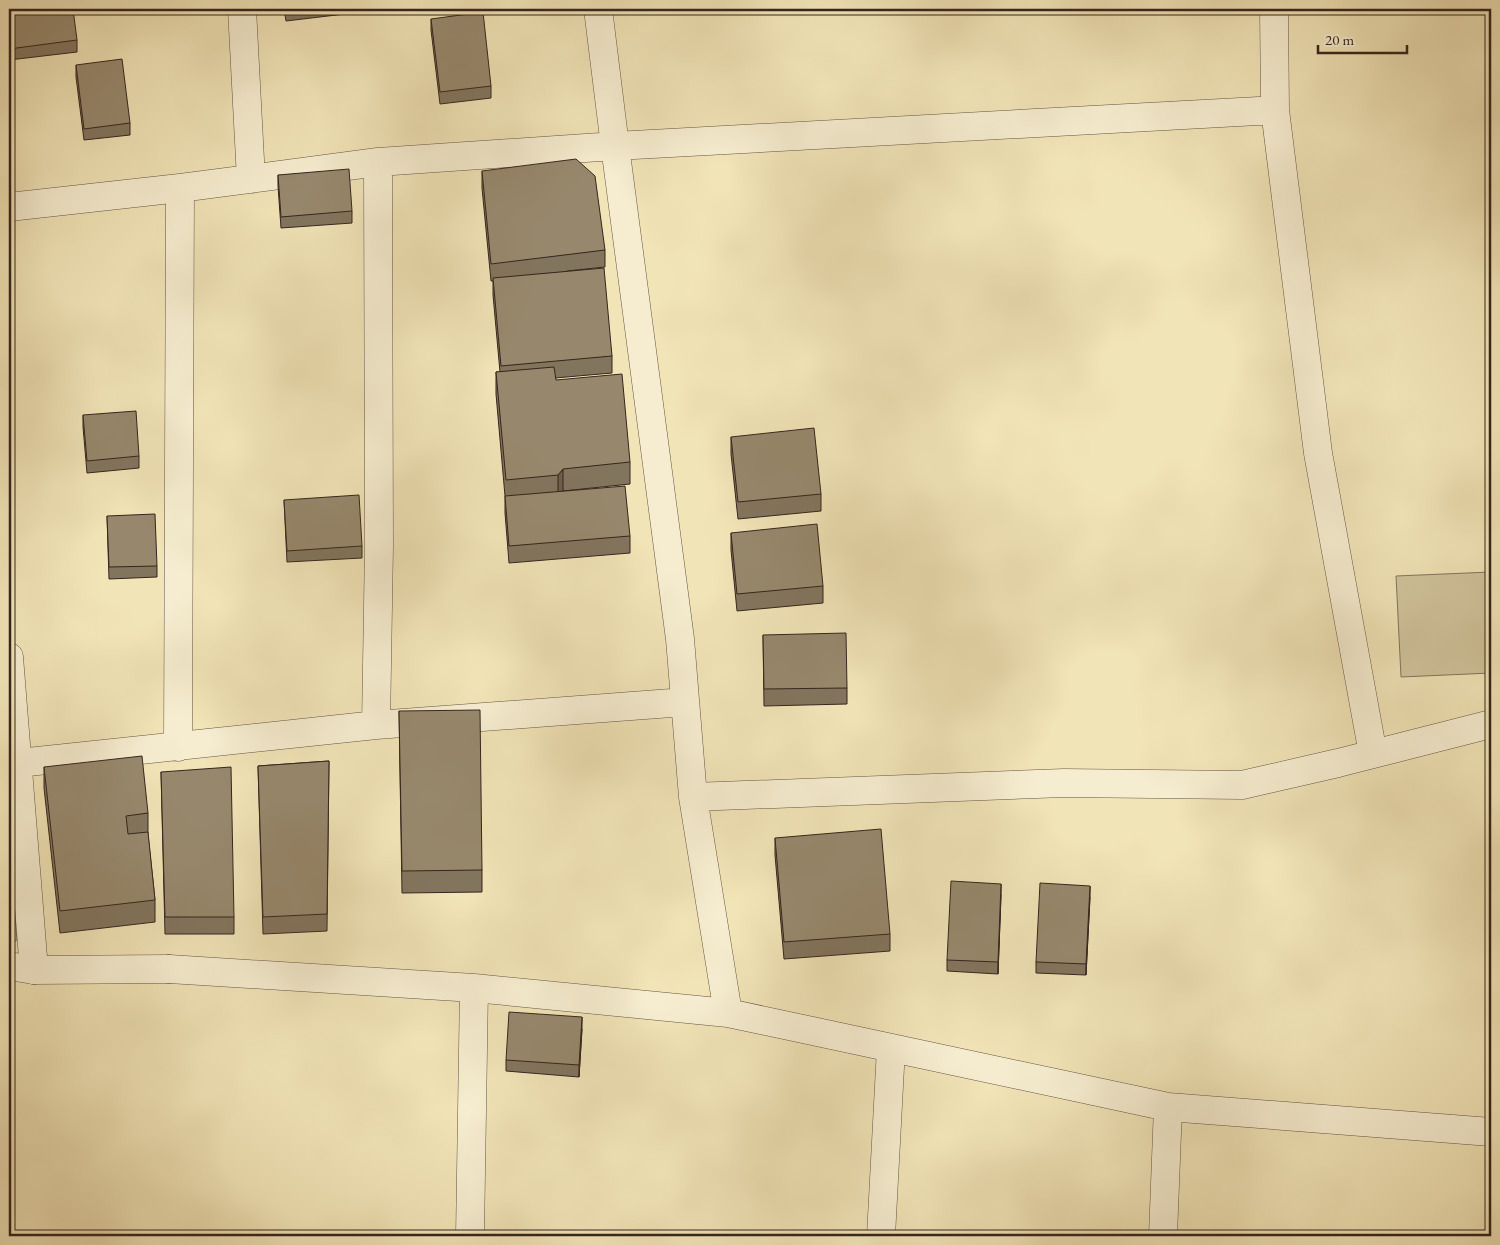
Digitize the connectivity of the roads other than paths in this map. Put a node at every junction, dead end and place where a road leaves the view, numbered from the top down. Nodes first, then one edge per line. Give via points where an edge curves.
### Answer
1 (242, 9) edge
2 (598, 9) edge
3 (1274, 9) edge
4 (1275, 110) junction
5 (615, 146) junction
6 (378, 162) junction
7 (251, 179) junction
8 (180, 188) junction
9 (9, 207) edge
10 (9, 657) edge
11 (685, 702) junction
12 (1491, 724) edge
13 (376, 725) junction
14 (178, 747) junction
15 (1373, 754) junction
16 (13, 764) edge
17 (693, 798) junction
18 (21, 968) edge
19 (474, 988) junction
20 (728, 1013) junction
21 (891, 1048) junction
22 (1168, 1106) junction
23 (1491, 1132) edge
24 (470, 1236) edge
25 (881, 1236) edge
26 (1163, 1236) edge

1 - 7 street
2 - 5 street
3 - 4 street
4 - 5 street
4 - 15 street via 1318,453
5 - 6 street
5 - 11 street via 680,639
6 - 7 street
6 - 13 street
7 - 8 street
8 - 9 street
8 - 14 street
10 - 16 street
11 - 13 street
11 - 17 street
12 - 15 street
13 - 14 street
14 - 16 street
15 - 17 street via 1242,785 1064,783
16 - 18 street
17 - 20 street
18 - 19 street via 169,969
19 - 20 street
19 - 24 street
20 - 21 street
21 - 22 street
21 - 25 street
22 - 23 street
22 - 26 street

